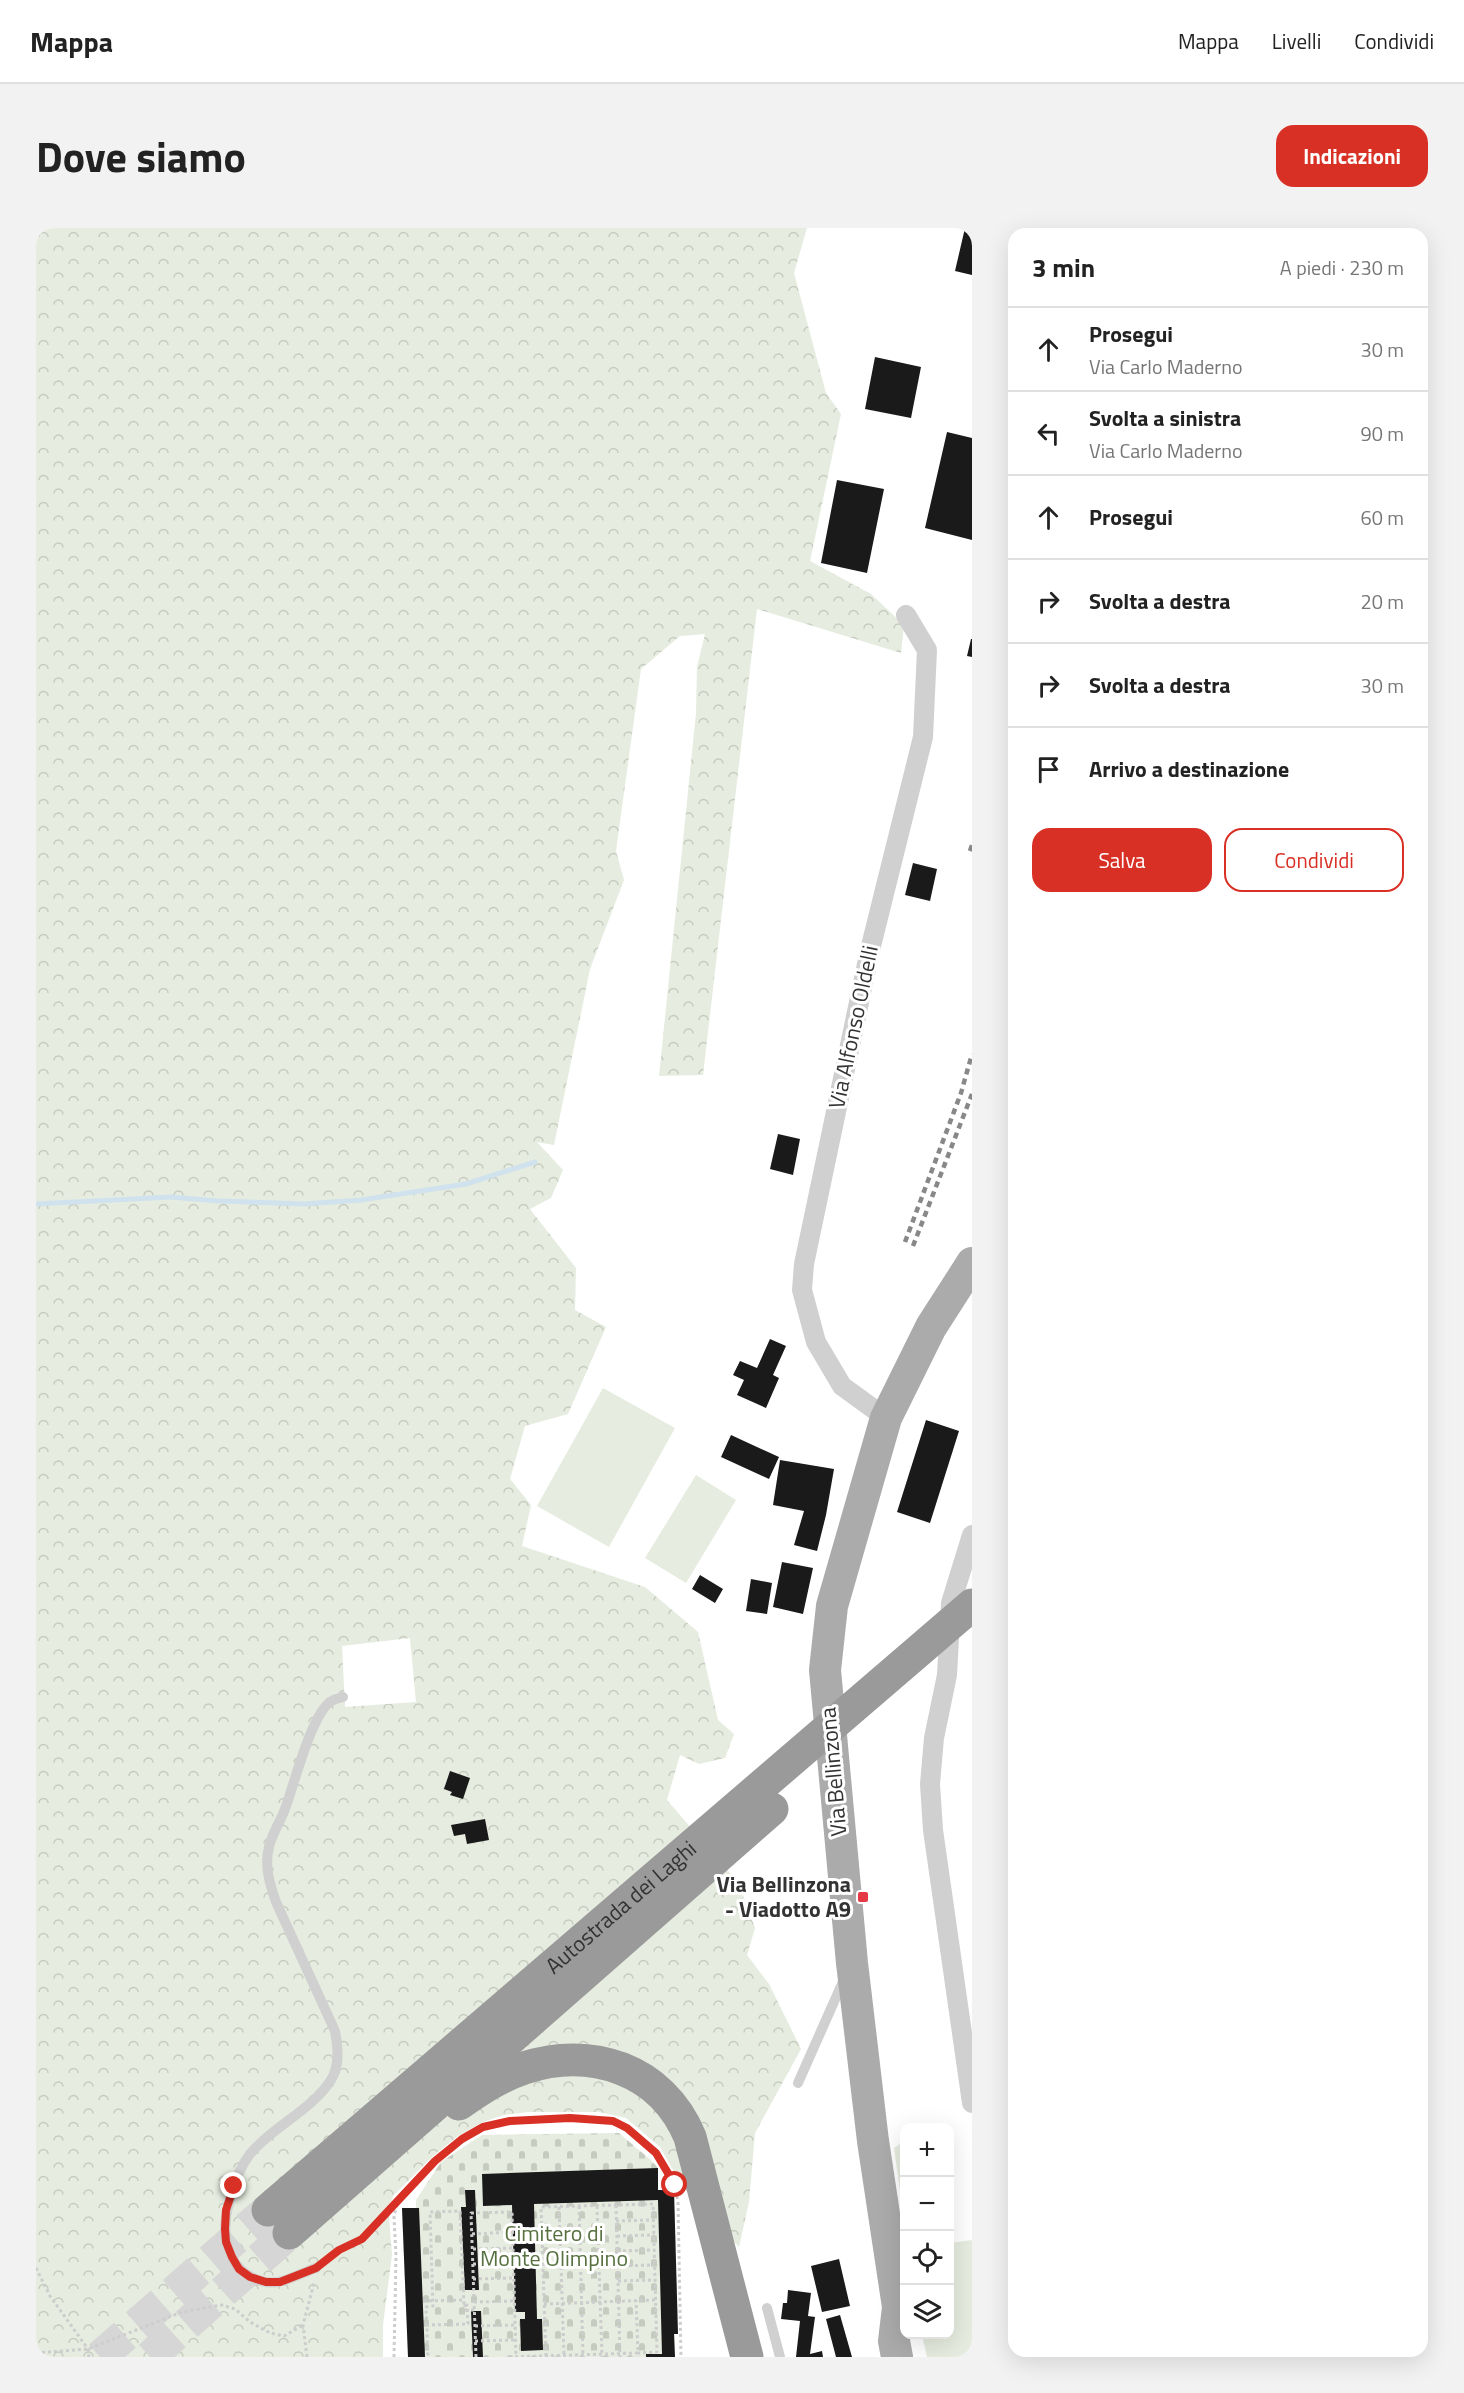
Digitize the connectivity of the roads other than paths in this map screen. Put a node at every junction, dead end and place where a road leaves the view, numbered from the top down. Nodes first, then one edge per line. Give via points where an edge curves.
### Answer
1 (906, 615) dead end
2 (972, 1263) edge
3 (886, 1418) junction
4 (972, 1535) edge
5 (972, 1605) edge
6 (972, 1634) edge
7 (343, 1697) dead end
8 (697, 1858) junction
9 (852, 1963) junction
10 (798, 2083) dead end
11 (972, 2103) edge
12 (316, 2268) road end
13 (900, 2298) edge
14 (767, 2308) dead end
15 (900, 2329) edge
16 (910, 2339) edge
17 (747, 2357) edge
18 (780, 2357) edge
19 (897, 2357) edge
20 (917, 2357) edge

1 - 3 street, Via Alfonso Oldelli via 927,650 923,737 870,950 804,1264 802,1290 816,1342 842,1386
2 - 3 main road, Via Bellinzona via 931,1327
3 - 9 main road, Via Bellinzona via 832,1606 825,1670
4 - 11 street via 951,1603 947,1675 934,1738 930,1784 933,1830
5 - 8 highway, Autostrada dei Laghi
6 - 8 highway, Autostrada dei Laghi
7 - 12 lane via 330,1702 316,1725 268,1848 267,1868 276,1902 335,2031 336,2068 313,2100 250,2154 226,2210 225,2229 232,2257 250,2277 280,2282
8 - 17 highway, Autostrada dei Laghi via 288,2219 492,2082 522,2069 562,2060 610,2065 638,2076 656,2089 686,2127
9 - 10 lane
9 - 13 main road, Via Bellinzona via 873,2141
14 - 18 lane
15 - 19 main road, Via Bellinzona via 894,2341
16 - 20 main road, Via Bellinzona

